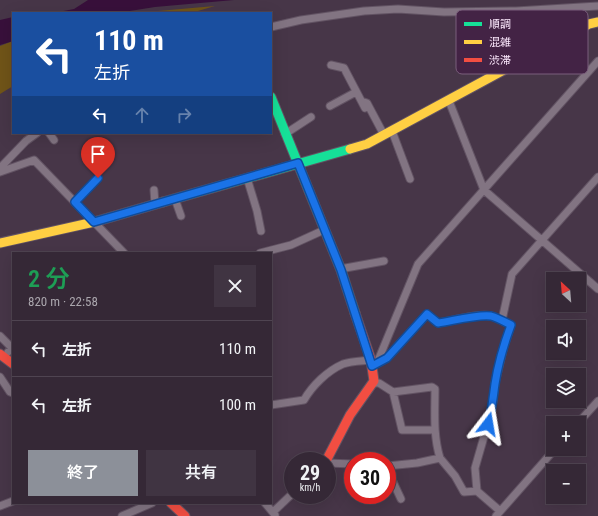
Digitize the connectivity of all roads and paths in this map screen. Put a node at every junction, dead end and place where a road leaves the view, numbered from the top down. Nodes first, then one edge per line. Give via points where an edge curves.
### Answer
1 (598, 6) edge
2 (532, 10) edge
3 (456, 12) edge
4 (598, 22) edge
5 (588, 25) edge
6 (272, 27) edge
7 (598, 61) edge
8 (331, 65) dead end
9 (588, 72) edge
10 (498, 74) edge
11 (587, 74) edge
12 (356, 92) junction
13 (272, 100) edge
14 (449, 101) junction
15 (330, 106) dead end
16 (311, 117) dead end
17 (388, 133) junction
18 (36, 134) edge
19 (51, 134) edge
20 (285, 134) junction
21 (54, 140) dead end
22 (298, 163) junction
23 (0, 168) edge
24 (0, 172) edge
25 (598, 176) edge
26 (98, 178) dead end
27 (247, 178) junction
28 (410, 179) dead end
29 (154, 190) dead end
30 (484, 190) junction
31 (175, 199) junction
32 (75, 202) junction
33 (155, 204) junction
34 (181, 216) dead end
35 (94, 222) junction
36 (324, 230) junction
37 (261, 231) dead end
38 (542, 239) junction
39 (0, 243) edge
40 (123, 252) edge
41 (264, 252) edge
42 (384, 261) dead end
43 (340, 269) junction
44 (598, 289) edge
45 (502, 320) junction
46 (0, 336) edge
47 (4, 353) edge
48 (12, 363) edge
49 (374, 363) junction
50 (0, 377) edge
51 (373, 382) junction
52 (393, 392) junction
53 (12, 393) edge
54 (598, 401) edge
55 (272, 405) edge
56 (584, 416) edge
57 (435, 430) junction
58 (332, 452) edge
59 (549, 456) edge
60 (440, 458) junction
61 (396, 466) edge
62 (396, 488) edge
63 (477, 490) junction
64 (401, 499) dead end
65 (12, 501) edge
66 (284, 503) edge
67 (150, 504) edge
68 (172, 504) edge
69 (266, 504) edge
70 (0, 506) edge
71 (274, 514) edge
72 (498, 514) edge
73 (122, 516) edge
74 (185, 516) edge

1 - 2 street
3 - 6 street via 398,9 364,11
4 - 5 main road
7 - 9 street
8 - 12 street via 344,68
10 - 14 main road
11 - 30 street
12 - 15 street
12 - 17 street via 363,106 364,102 366,103
13 - 20 main road
14 - 17 main road
14 - 30 street
16 - 20 street
17 - 22 main road via 367,144
17 - 28 street
18 - 23 street
19 - 21 street
20 - 22 main road
22 - 27 main road
22 - 36 main road
24 - 32 street via 34,160
25 - 38 street
26 - 32 street
27 - 31 main road
27 - 37 street
29 - 33 street
30 - 38 street
30 - 49 street via 418,264
31 - 33 main road
31 - 34 street
32 - 35 street
33 - 35 main road
35 - 39 main road
35 - 40 street
36 - 41 street via 292,245
36 - 43 main road
38 - 44 street
38 - 45 street via 512,274
42 - 43 street
43 - 49 main road
45 - 49 street via 490,316 475,316 438,323 427,314 387,358
45 - 63 street via 511,325 495,383 492,409 475,468
46 - 47 street via 12,348
47 - 48 main road
49 - 51 main road
49 - 55 street via 344,364 322,378 304,400
50 - 53 street
51 - 52 street
51 - 58 main road via 350,415
52 - 57 street via 402,430
52 - 57 street via 432,388 435,390
54 - 56 street
57 - 60 street
59 - 72 street
60 - 61 street
60 - 63 street via 464,492
62 - 64 street
63 - 72 street
65 - 70 street
66 - 71 street
67 - 73 street
68 - 74 main road
69 - 71 street

